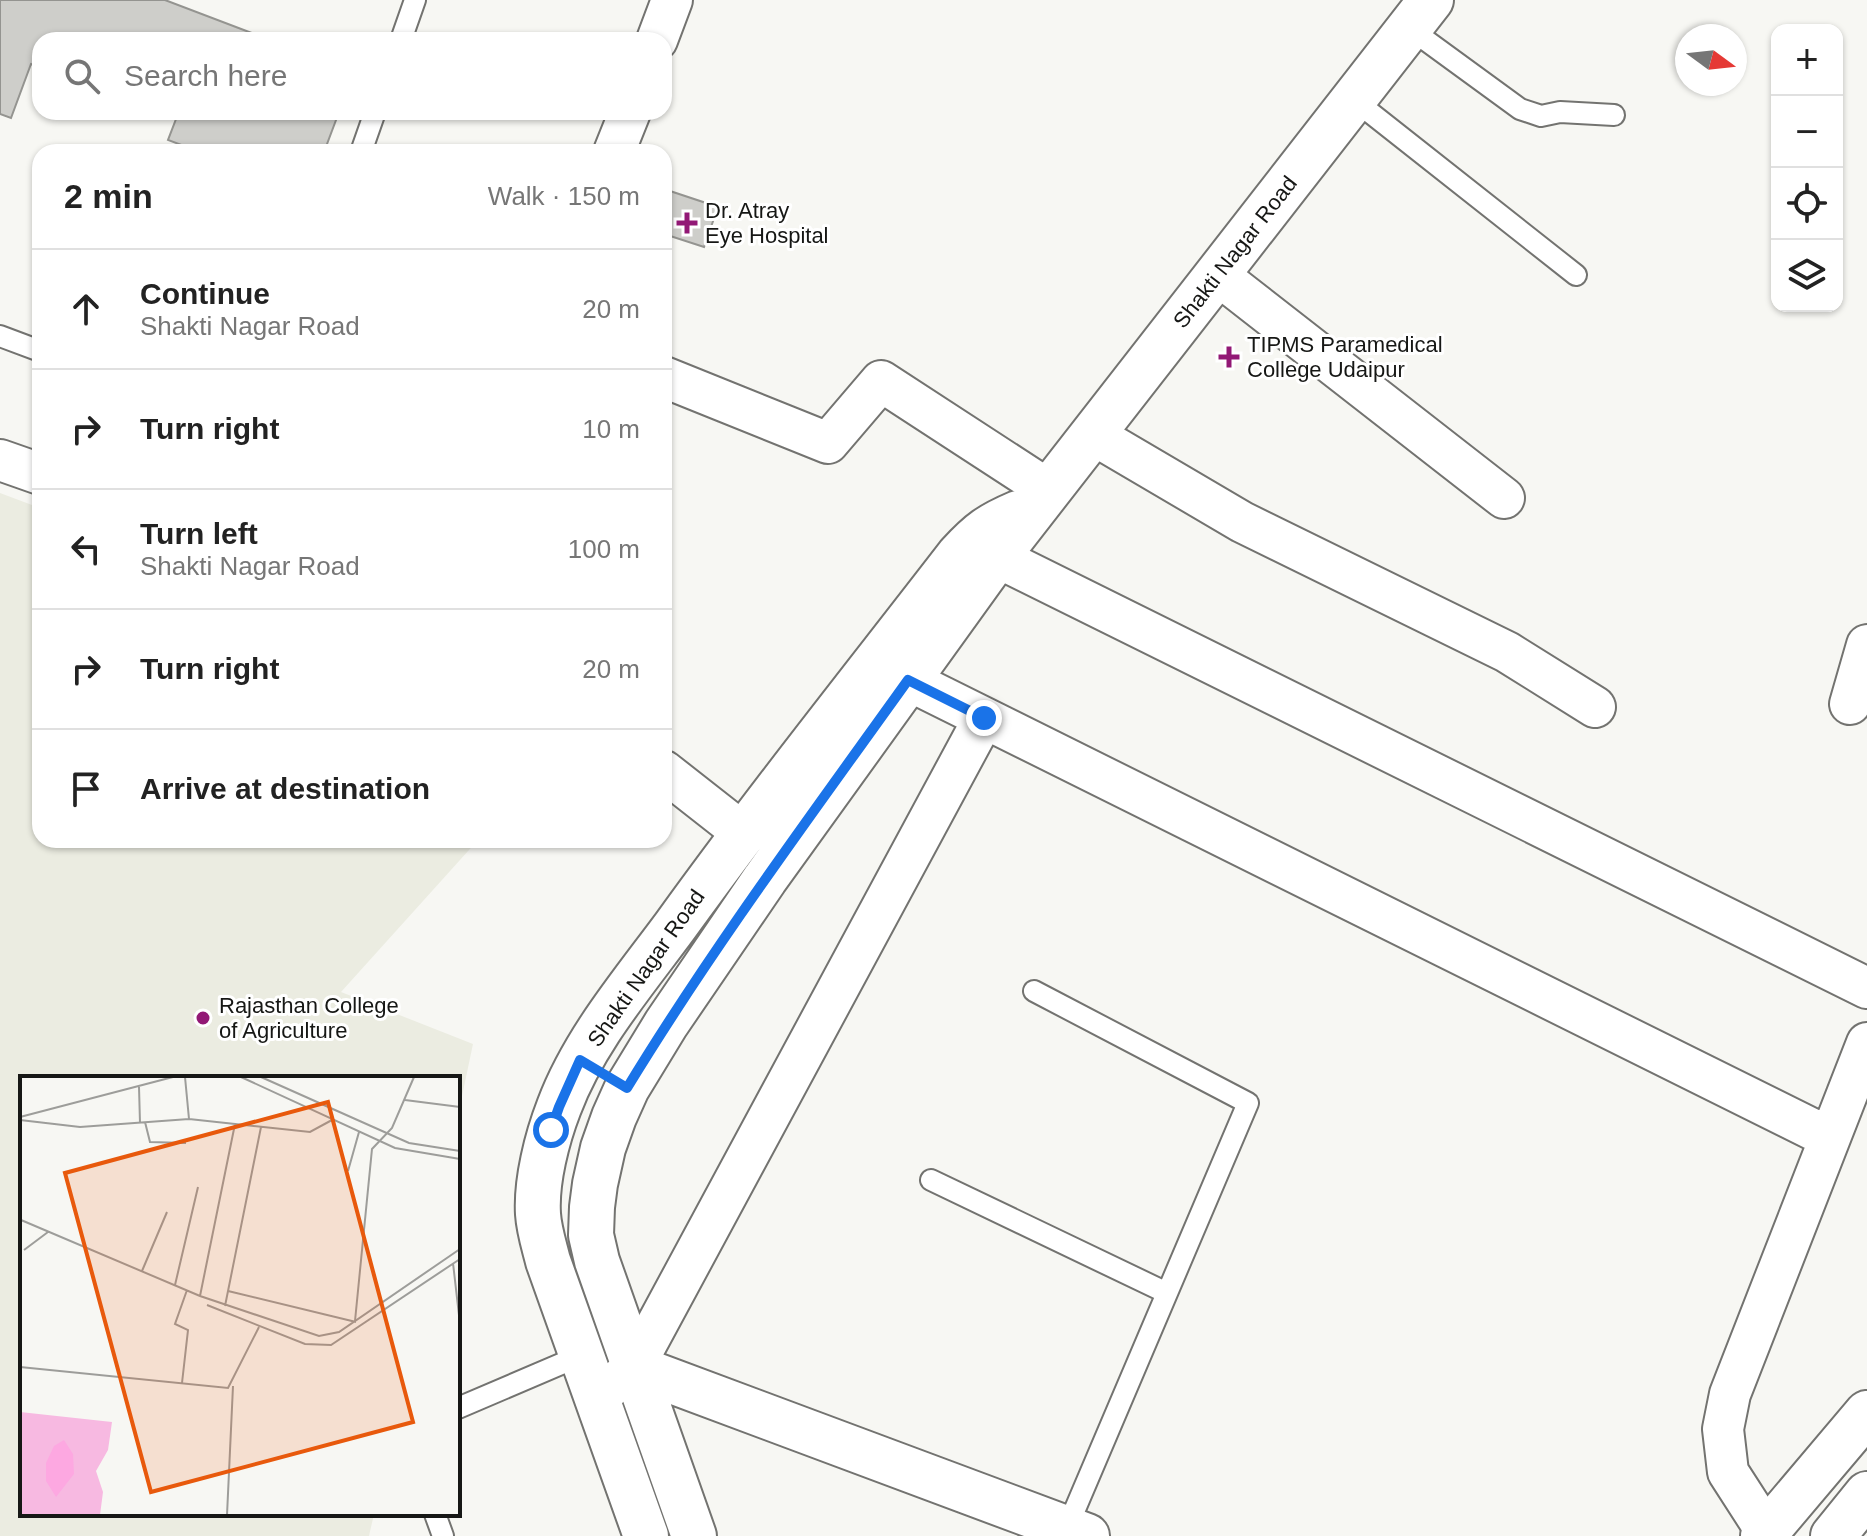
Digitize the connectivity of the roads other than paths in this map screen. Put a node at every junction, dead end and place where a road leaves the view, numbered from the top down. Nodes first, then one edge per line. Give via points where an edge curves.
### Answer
1 (415, 0) edge
2 (672, 0) edge
3 (1420, 14) edge
4 (404, 32) edge
5 (660, 32) edge
6 (1353, 99) junction
7 (1614, 115) dead end
8 (372, 120) edge
9 (627, 120) edge
10 (364, 144) edge
11 (617, 144) edge
12 (1218, 275) junction
13 (1576, 275) dead end
14 (0, 336) edge
15 (32, 348) edge
16 (672, 380) edge
17 (1094, 435) junction
18 (0, 460) edge
19 (32, 471) edge
20 (1045, 498) junction
21 (1504, 498) dead end
22 (997, 557) junction
23 (1867, 645) edge
24 (908, 680) junction
25 (1850, 704) dead end
26 (1595, 707) dead end
27 (984, 718) junction
28 (672, 777) edge
29 (743, 833) junction
30 (1867, 988) edge
31 (1034, 991) dead end
32 (1867, 1043) edge
33 (604, 1074) junction
34 (1830, 1138) junction
35 (931, 1180) dead end
36 (1167, 1293) junction
37 (582, 1355) junction
38 (641, 1384) junction
39 (597, 1398) junction
40 (460, 1407) edge
41 (1867, 1413) edge
42 (1867, 1494) edge
43 (436, 1516) edge
44 (1077, 1532) edge
45 (1764, 1534) edge
46 (443, 1536) edge
47 (646, 1536) edge
48 (694, 1536) edge
49 (1833, 1536) edge

1 - 4 lane
2 - 5 street
3 - 6 street, Shakti Nagar Road
3 - 7 lane via 1520,109 1541,116
6 - 12 street, Shakti Nagar Road
6 - 13 lane
8 - 10 lane
9 - 11 street
12 - 17 street, Shakti Nagar Road
12 - 21 street
14 - 15 lane
16 - 20 street via 828,443 881,381
17 - 20 street, Shakti Nagar Road
17 - 26 street via 1242,522 1507,652
18 - 19 street
20 - 22 street, Shakti Nagar Road
20 - 29 street, Shakti Nagar Road via 975,537
22 - 24 street, Shakti Nagar Road
22 - 30 street
23 - 25 street
24 - 27 street
24 - 33 street, Shakti Nagar Road via 666,1024
27 - 34 street
27 - 38 street
28 - 29 street
29 - 33 street, Shakti Nagar Road via 614,1011
31 - 36 lane via 1248,1103
32 - 34 street
33 - 37 street, Shakti Nagar Road via 563,1096 538,1201 545,1249
33 - 38 street, Shakti Nagar Road via 614,1117 595,1184 591,1235
34 - 45 street via 1730,1394 1723,1429 1728,1472
35 - 36 lane
36 - 44 lane
37 - 39 street, Shakti Nagar Road
37 - 40 lane
38 - 39 street
38 - 44 street via 747,1409
38 - 48 street, Shakti Nagar Road
39 - 47 street, Shakti Nagar Road
41 - 45 street
42 - 49 street
43 - 46 lane

